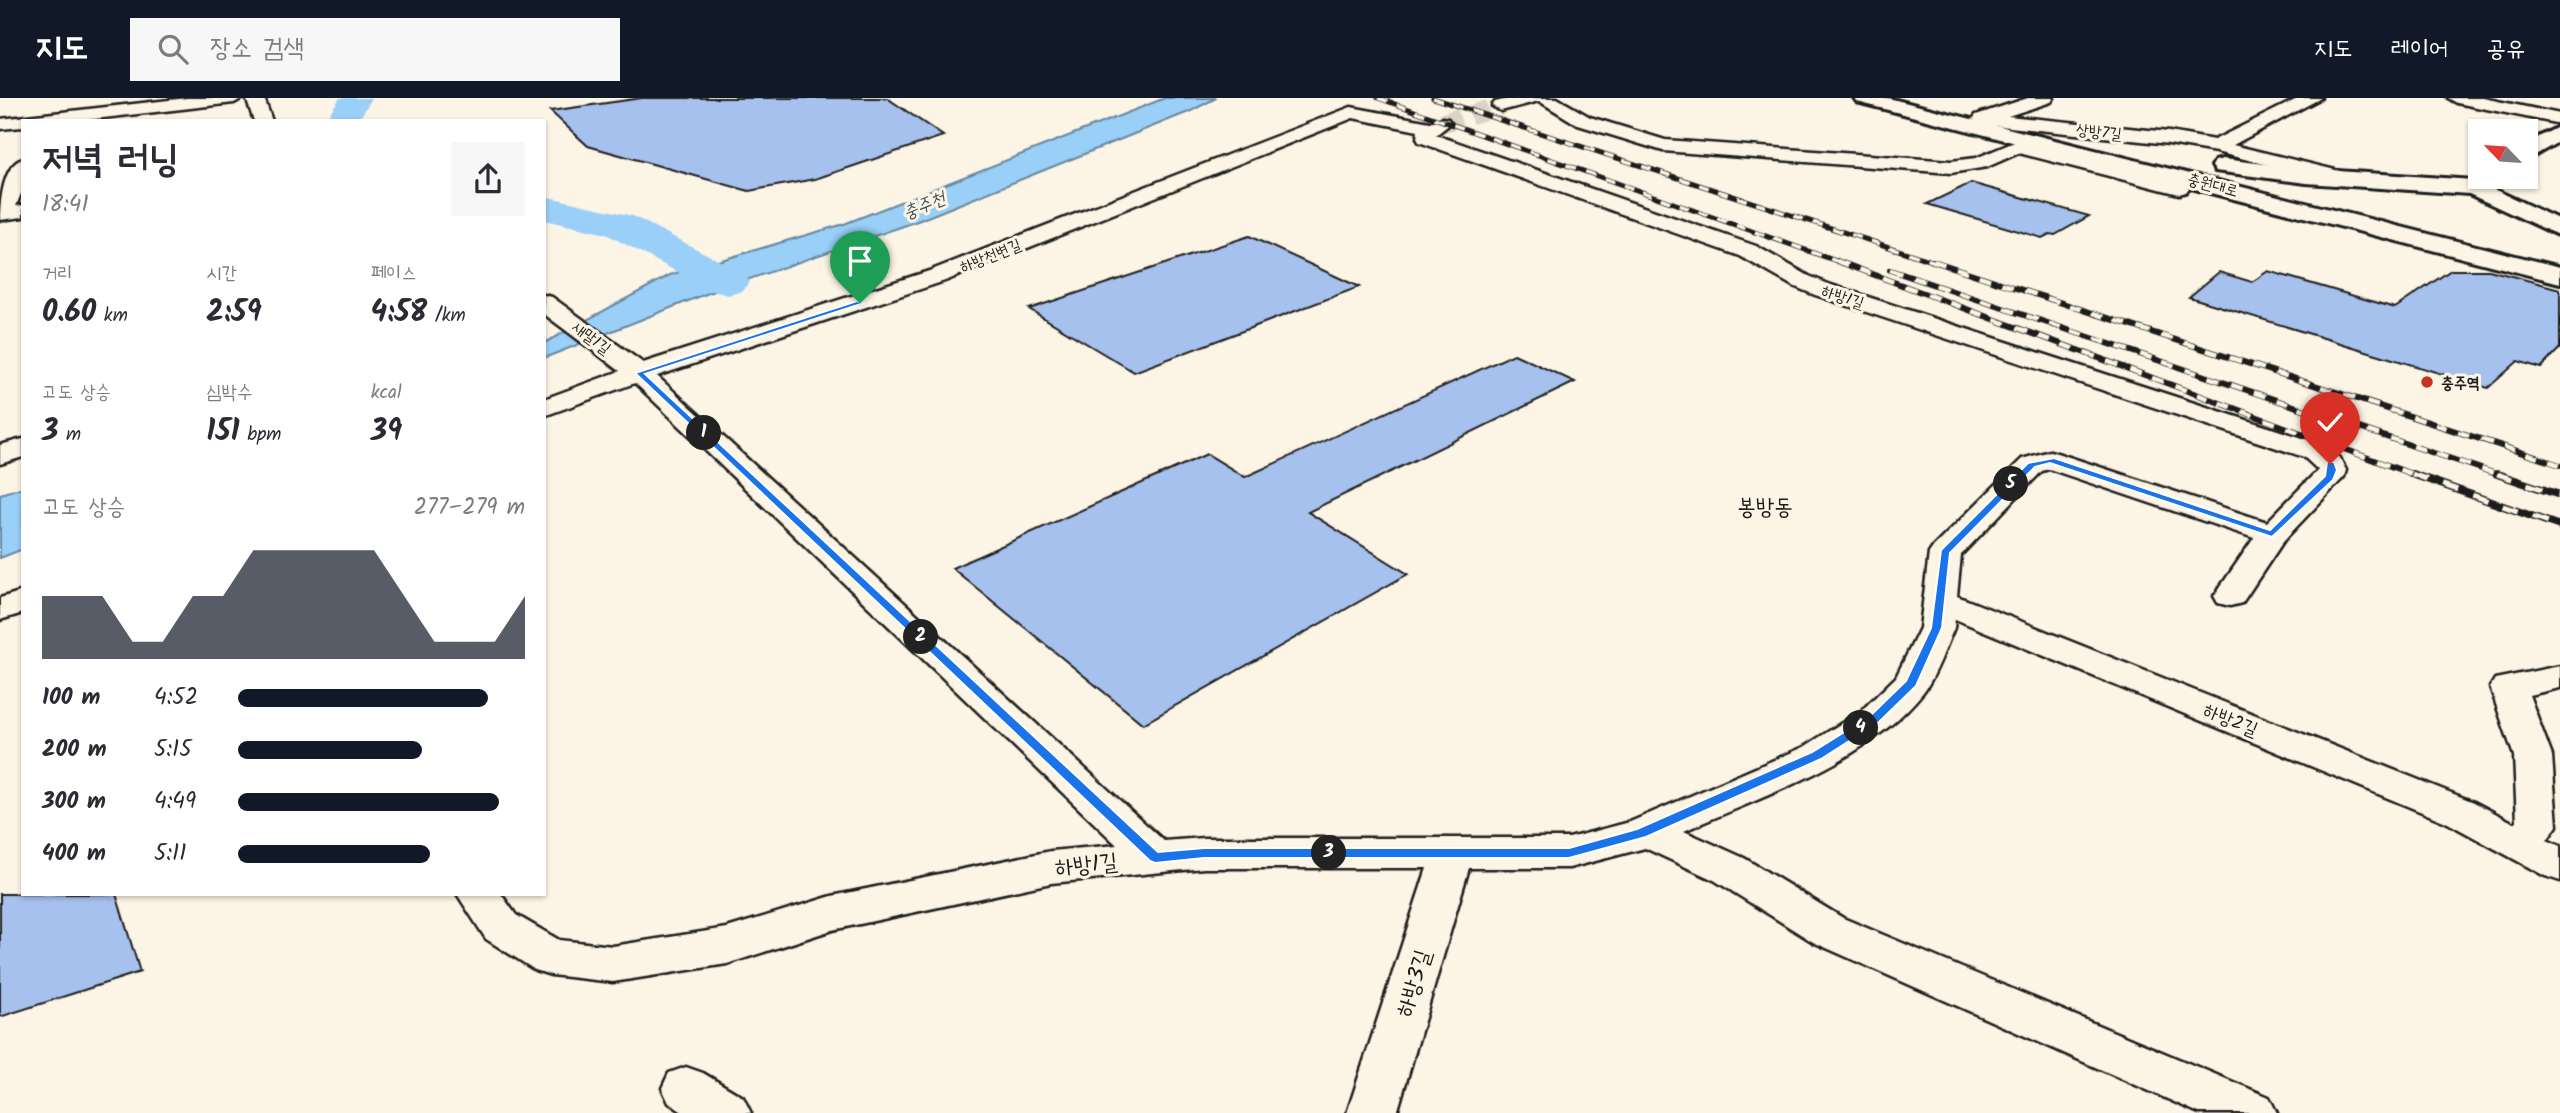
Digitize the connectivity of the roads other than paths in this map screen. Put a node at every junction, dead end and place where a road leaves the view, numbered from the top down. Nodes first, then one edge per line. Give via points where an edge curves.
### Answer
1 (50, 98) edge
2 (234, 98) edge
3 (255, 98) edge
4 (1532, 98) edge
5 (1545, 98) edge
6 (1864, 98) edge
7 (1896, 98) edge
8 (2045, 98) edge
9 (2312, 98) edge
10 (2457, 98) edge
11 (1501, 106) tunnel mouth
12 (44, 119) edge
13 (262, 119) edge
14 (1982, 119) junction
15 (2560, 119) edge
16 (21, 122) edge
17 (0, 124) edge
18 (1437, 125) joint
19 (2560, 132) edge
20 (2096, 145) junction
21 (2216, 146) junction
22 (2538, 146) edge
23 (21, 163) edge
24 (0, 164) edge
25 (21, 168) edge
26 (2349, 179) junction
27 (2468, 182) edge
28 (2179, 188) dead end
29 (2472, 189) edge
30 (2493, 189) edge
31 (21, 211) edge
32 (2532, 215) junction
33 (2426, 221) junction
34 (2560, 222) edge
35 (2560, 229) edge
36 (2560, 263) edge
37 (2560, 275) edge
38 (546, 303) edge
39 (639, 373) junction
40 (546, 407) edge
41 (2292, 443) joint
42 (21, 448) edge
43 (0, 454) edge
44 (2272, 534) junction
45 (2230, 596) dead end
46 (1941, 601) junction
47 (21, 602) edge
48 (0, 610) edge
49 (2560, 677) edge
50 (1646, 831) junction
51 (2519, 841) junction
52 (1453, 853) junction
53 (1155, 857) junction
54 (2560, 865) edge
55 (479, 896) edge
56 (1372, 1113) edge
57 (2252, 1113) edge

1 - 12 street
2 - 12 street
3 - 13 street
4 - 11 street
5 - 28 street via 1591,124 1676,147 1951,167 1980,163 2017,147
6 - 33 street, 충원대로
7 - 14 street, 충원대로
8 - 14 street
9 - 21 street
10 - 15 street
14 - 20 street, 충원대로
14 - 21 street, 상방7길
16 - 17 street
18 - 39 street, 하방천변길 via 1351,112 936,276
18 - 41 street, 하방1길 via 1426,134 1430,141 1748,251 1823,290
19 - 22 street
20 - 26 street via 2205,164
20 - 33 street, 충원대로
21 - 26 street, 상방7길
23 - 24 street
25 - 31 street via 2,214
26 - 27 street
29 - 33 street
30 - 32 street
32 - 34 street
32 - 35 street
33 - 36 street, 충원대로
33 - 37 street, 충원대로
38 - 39 street, 새말1길
39 - 40 street, 하방천변길
39 - 53 street, 새말1길
41 - 44 street via 2314,451 2332,470
42 - 43 street
44 - 45 street
44 - 46 street, 하방1길 via 2050,460 2026,468 1945,553
46 - 50 street, 하방1길 via 1937,628 1912,683 1875,719 1817,755
46 - 51 street, 하방2길 via 2447,807
47 - 48 street
49 - 51 street via 2508,687 2533,756 2538,827
50 - 52 street, 하방1길 via 1569,853
50 - 57 street via 1729,869 1828,930
51 - 54 street, 하방2길
52 - 53 street, 하방1길
52 - 56 street, 하방3길
53 - 55 street, 하방1길 via 1051,867 832,912 727,946 613,964 551,957 500,928

